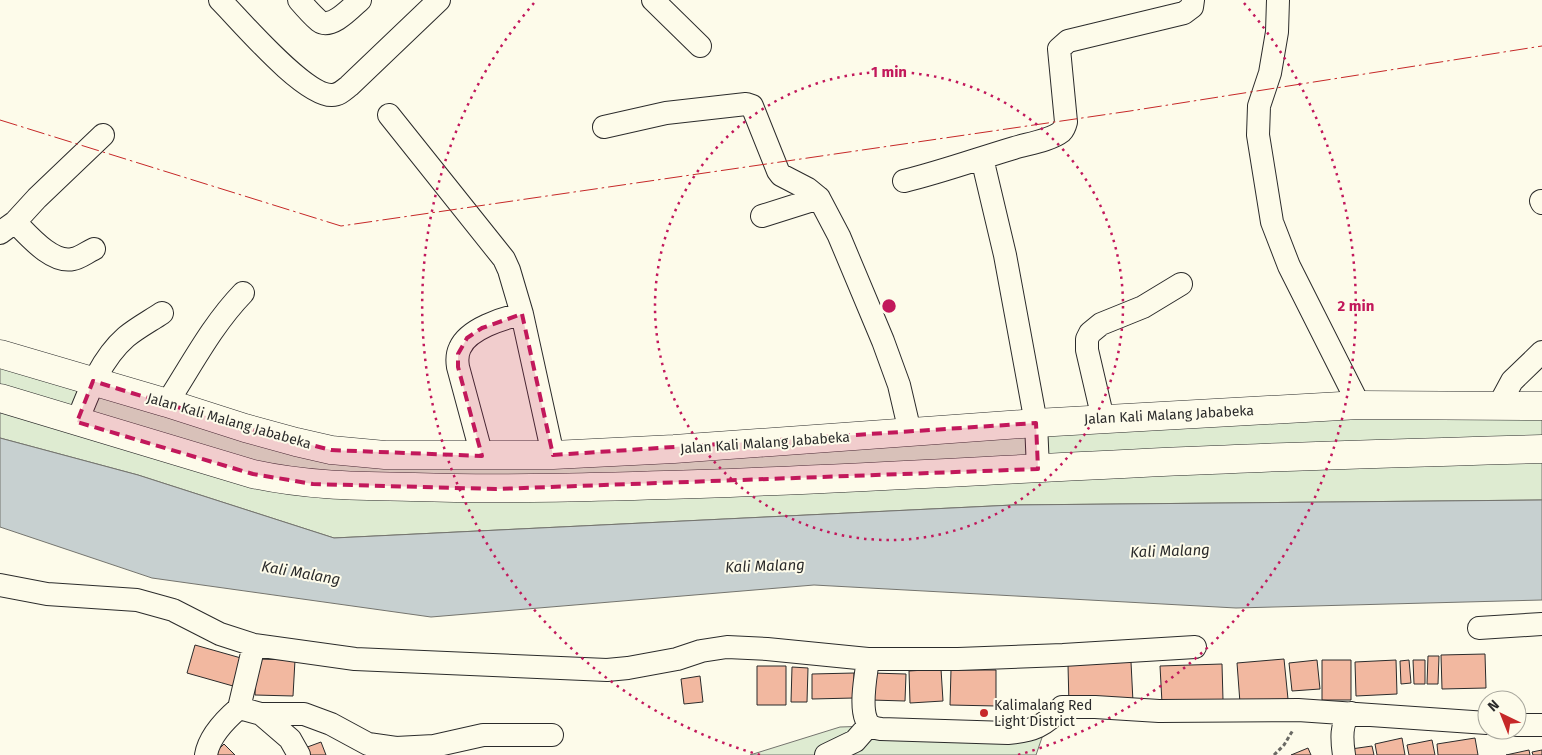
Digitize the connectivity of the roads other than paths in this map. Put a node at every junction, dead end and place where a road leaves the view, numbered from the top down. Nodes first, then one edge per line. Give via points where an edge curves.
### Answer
1 (220, 0) edge
2 (299, 0) edge
3 (360, 0) edge
4 (439, 0) edge
5 (653, 0) edge
6 (1193, 0) edge
7 (1278, 0) edge
8 (700, 46) dead end
9 (389, 115) dead end
10 (604, 127) dead end
11 (103, 135) dead end
12 (982, 158) junction
13 (904, 181) dead end
14 (819, 198) junction
15 (762, 216) dead end
16 (7, 228) edge
17 (94, 249) dead end
18 (1181, 284) dead end
19 (243, 293) dead end
20 (162, 313) dead end
21 (522, 314) junction
22 (1542, 352) edge
23 (0, 354) edge
24 (93, 381) junction
25 (0, 398) edge
26 (168, 403) junction
27 (1360, 405) junction
28 (1542, 406) edge
29 (1498, 407) junction
30 (1104, 419) junction
31 (78, 422) junction
32 (1036, 423) junction
33 (910, 432) junction
34 (1542, 449) edge
35 (553, 455) junction
36 (482, 456) junction
37 (1038, 468) junction
38 (0, 585) edge
39 (1542, 624) edge
40 (1479, 628) dead end
41 (254, 645) junction
42 (1195, 647) dead end
43 (868, 659) junction
44 (240, 708) junction
45 (1351, 713) junction
46 (261, 714) junction
47 (1477, 722) edge
48 (869, 724) junction
49 (1527, 725) edge
50 (1542, 725) edge
51 (552, 735) dead end
52 (432, 750) edge
53 (206, 755) edge
54 (299, 755) edge
55 (826, 755) edge
56 (1344, 755) edge

1 - 4 street via 284,66 315,90 332,95 349,86
2 - 3 street via 320,22 327,23
5 - 8 street
6 - 12 street via 1192,7 1184,13 1062,45 1059,49 1065,127 1054,136
7 - 27 street via 1277,32 1270,73 1259,106 1258,135 1272,222 1289,266
9 - 21 street via 504,259
10 - 14 street via 666,113 749,105 780,174
11 - 16 street
12 - 13 street
12 - 32 street
14 - 15 street
14 - 33 street via 839,236 883,341 899,385
16 - 17 street via 62,260 74,259
18 - 30 street via 1144,307 1101,324 1090,332 1087,350
19 - 26 street via 218,323
20 - 24 street via 123,341
21 - 35 street
21 - 36 street via 482,328 462,343 458,354 458,368
22 - 29 street via 1512,381
23 - 24 main road, Jalan Kali Malang Jababeka
24 - 26 main road, Jalan Kali Malang Jababeka
24 - 31 street
25 - 31 main road
26 - 36 main road, Jalan Kali Malang Jababeka via 245,428 331,450 385,455
27 - 29 main road, Jalan Kali Malang Jababeka
27 - 30 main road, Jalan Kali Malang Jababeka
28 - 29 main road, Jalan Kali Malang Jababeka
30 - 32 main road, Jalan Kali Malang Jababeka
31 - 37 main road via 253,474 313,484 496,490 836,479
32 - 33 main road, Jalan Kali Malang Jababeka
32 - 37 street
33 - 35 main road, Jalan Kali Malang Jababeka
34 - 37 main road
35 - 36 main road, Jalan Kali Malang Jababeka
38 - 41 street via 47,594 150,602 220,634
39 - 40 street
41 - 43 street via 354,659 607,670 728,647
41 - 44 street
42 - 43 street via 1053,656
43 - 48 street via 864,708
44 - 46 street
44 - 53 street via 224,721
45 - 47 street
45 - 48 street via 1062,707 1041,726 1008,734 904,731 876,728
45 - 56 street via 1346,718 1343,733
46 - 52 street via 312,717 372,745
46 - 54 street via 290,738
48 - 55 street via 855,741
49 - 50 street
51 - 52 street via 483,735

